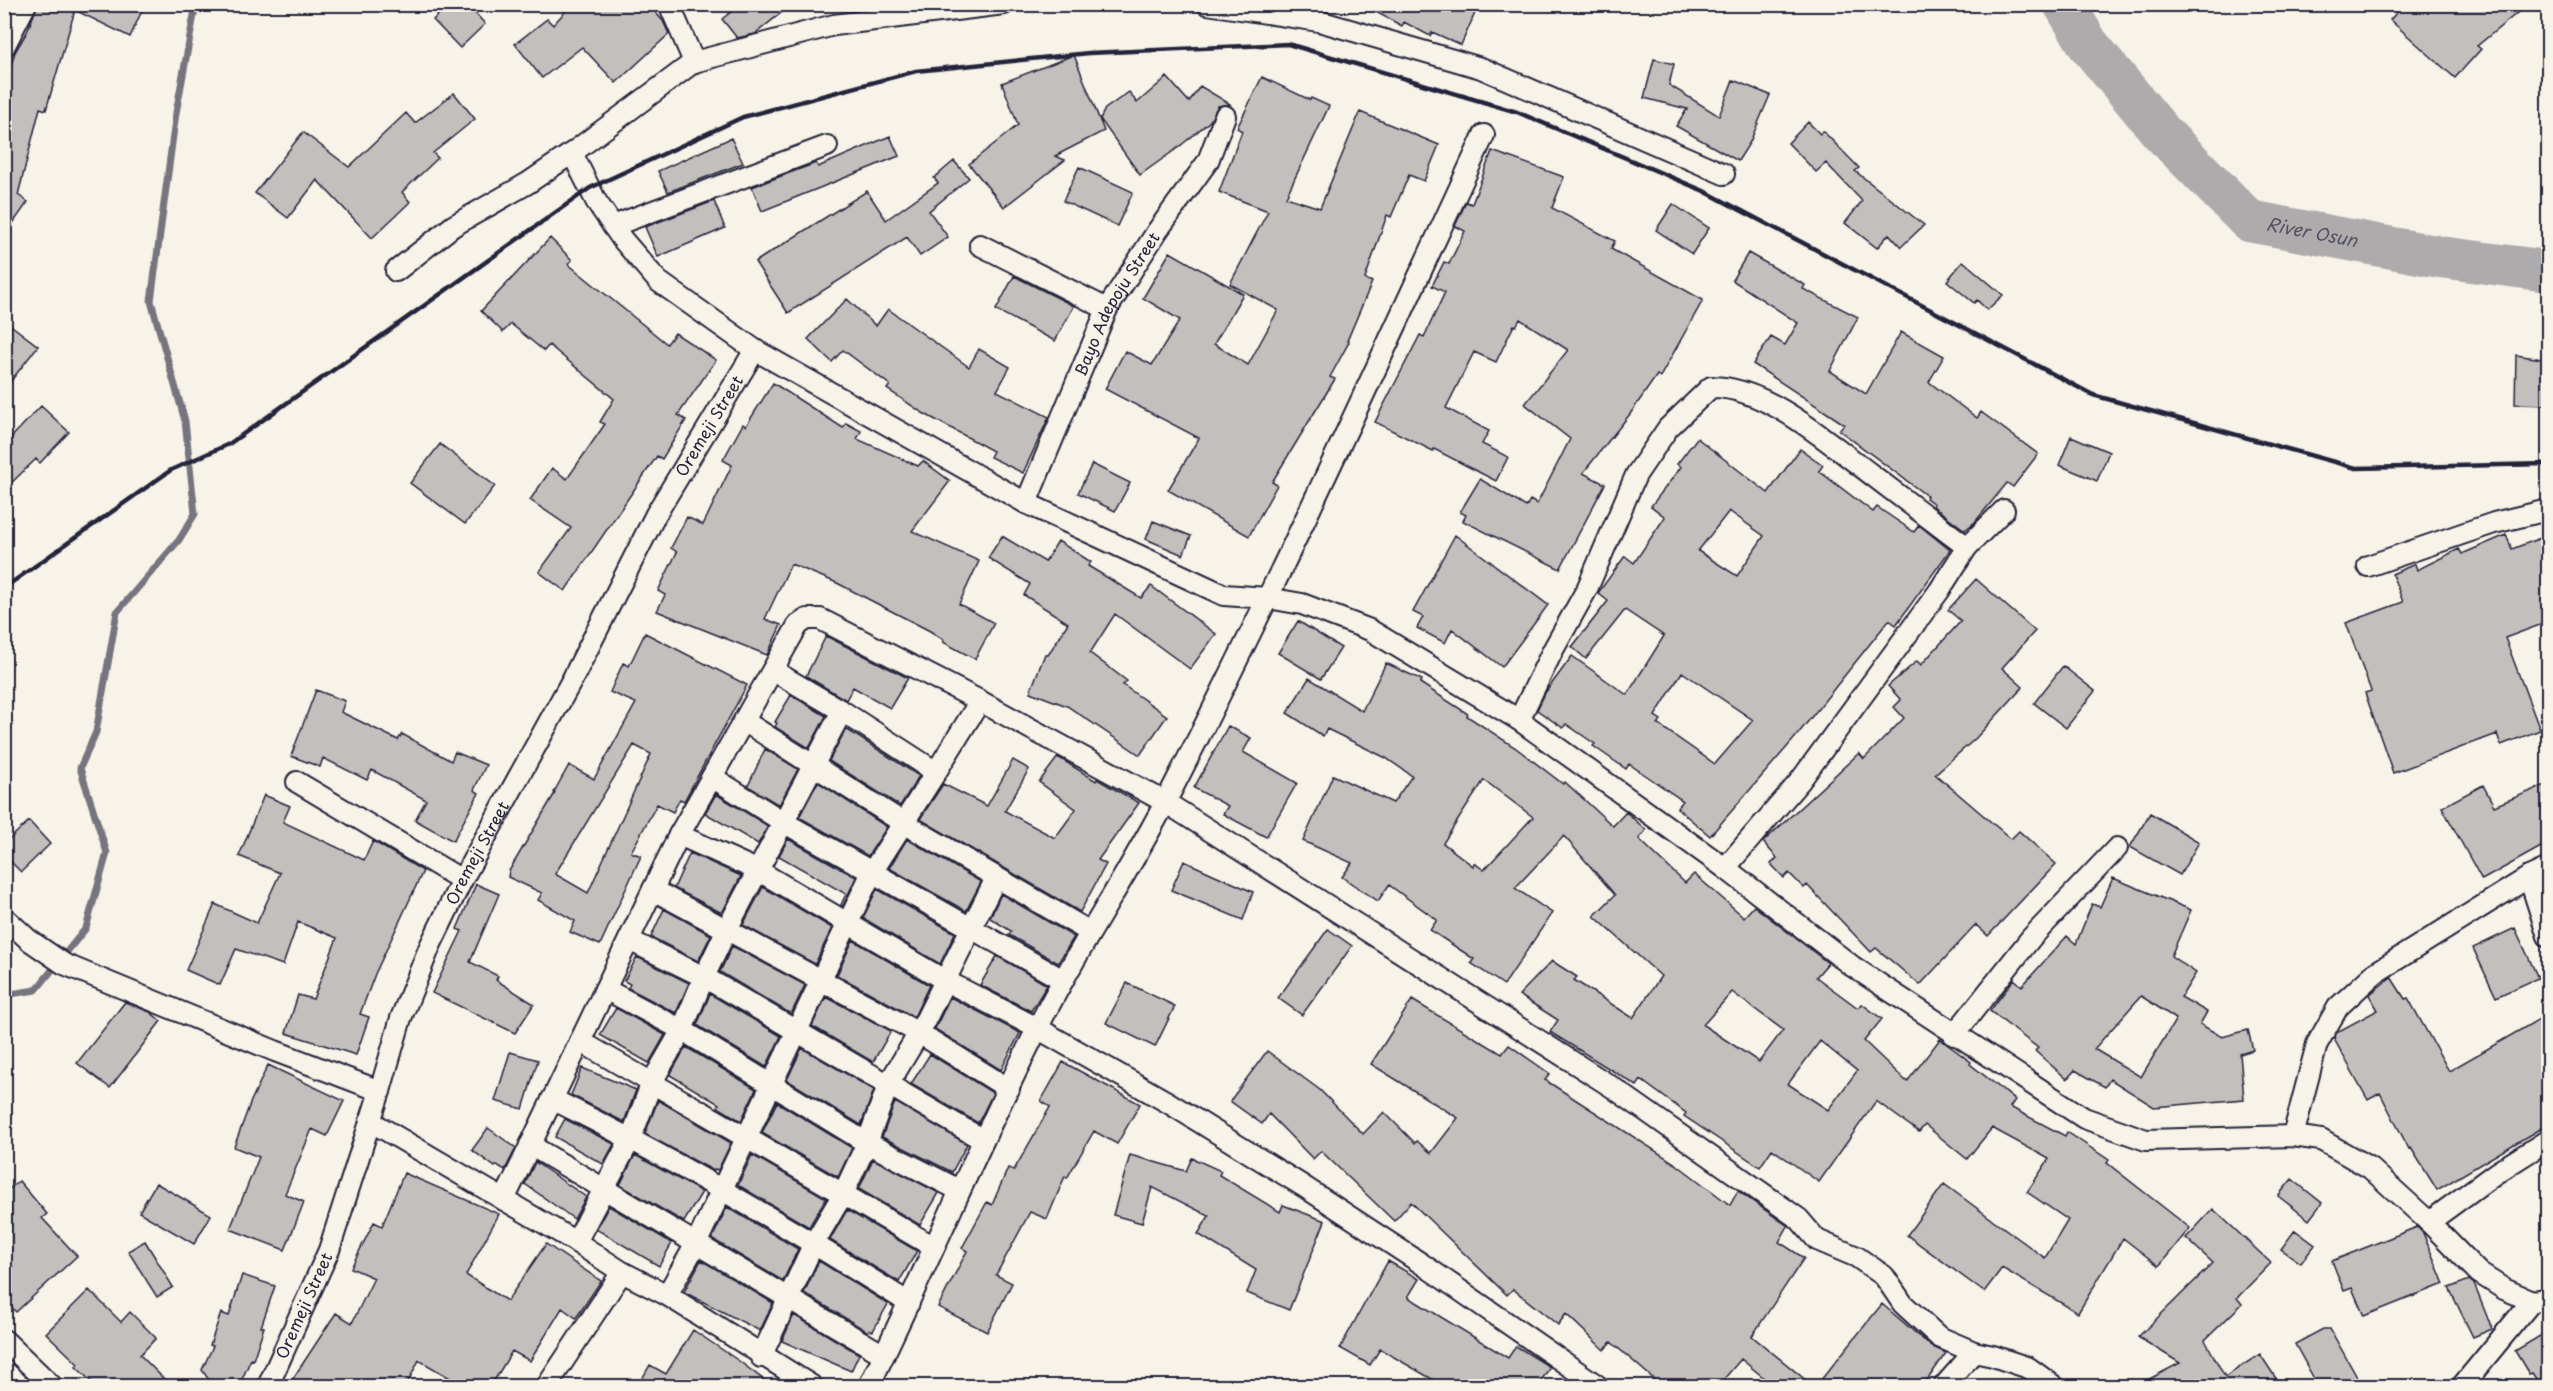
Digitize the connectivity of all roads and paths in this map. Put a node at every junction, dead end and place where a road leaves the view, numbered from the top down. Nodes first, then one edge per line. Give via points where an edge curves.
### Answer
1 (26, 4) edge
2 (669, 4) edge
3 (1004, 4) edge
4 (1207, 4) edge
5 (4, 47) edge
6 (694, 62) junction
7 (1225, 116) dead end
8 (1484, 135) dead end
9 (827, 146) dead end
10 (572, 153) junction
11 (1724, 174) dead end
12 (613, 226) junction
13 (980, 245) dead end
14 (396, 271) dead end
15 (1107, 309) junction
16 (755, 350) junction
17 (1026, 503) junction
18 (2004, 510) dead end
19 (2548, 510) edge
20 (1967, 547) junction
21 (2368, 566) dead end
22 (1268, 598) junction
23 (774, 671) junction
24 (980, 701) junction
25 (842, 711) junction
26 (1519, 720) junction
27 (744, 721) junction
28 (814, 766) junction
29 (936, 772) junction
30 (712, 777) junction
31 (297, 782) dead end
32 (1165, 802) junction
33 (902, 822) junction
34 (785, 823) junction
35 (679, 835) junction
36 (2117, 848) dead end
37 (1725, 868) junction
38 (2548, 868) edge
39 (759, 871) junction
40 (872, 872) junction
41 (996, 878) junction
42 (2529, 878) junction
43 (462, 880) junction
44 (653, 890) junction
45 (4, 917) edge
46 (849, 923) junction
47 (971, 928) junction
48 (727, 929) junction
49 (1090, 932) junction
50 (2548, 936) edge
51 (629, 940) junction
52 (704, 977) junction
53 (822, 979) junction
54 (1063, 980) junction
55 (946, 981) junction
56 (605, 989) junction
57 (1037, 1028) junction
58 (682, 1030) junction
59 (795, 1031) junction
60 (919, 1033) junction
61 (1954, 1035) junction
62 (580, 1041) junction
63 (652, 1082) junction
64 (889, 1083) junction
65 (772, 1084) junction
66 (1009, 1089) junction
67 (380, 1091) junction
68 (552, 1099) junction
69 (370, 1121) junction
70 (747, 1136) junction
71 (2293, 1136) junction
72 (631, 1138) junction
73 (983, 1140) junction
74 (2548, 1140) edge
75 (867, 1143) junction
76 (531, 1144) junction
77 (604, 1189) junction
78 (721, 1189) junction
79 (959, 1190) junction
80 (843, 1194) junction
81 (504, 1200) junction
82 (2430, 1222) junction
83 (576, 1242) junction
84 (697, 1242) junction
85 (814, 1243) junction
86 (934, 1247) junction
87 (622, 1272) junction
88 (667, 1295) junction
89 (790, 1298) junction
90 (2540, 1300) edge
91 (909, 1303) junction
92 (4, 1340) edge
93 (1974, 1352) junction
94 (884, 1355) junction
95 (761, 1357) junction
96 (52, 1386) edge
97 (268, 1386) edge
98 (547, 1386) edge
99 (812, 1386) edge
100 (869, 1386) edge
101 (1598, 1386) edge
102 (1944, 1386) edge
103 (2054, 1386) edge
104 (2462, 1386) edge

1 - 5 street
2 - 6 street
3 - 6 street via 834,25
4 - 11 street via 1318,21 1481,68
6 - 10 street
7 - 15 street, Bayo Adepoju Street via 1208,160
8 - 22 street
9 - 12 street
10 - 12 street
10 - 14 street via 453,226
12 - 16 street via 658,282
13 - 15 street
15 - 17 street, Bayo Adepoju Street
16 - 17 street
16 - 43 street, Oremeji Street via 656,514 572,680
17 - 22 street via 1224,594
18 - 20 street
19 - 21 street via 2494,523
20 - 26 street via 1779,408 1725,387 1711,387 1668,428 1636,475 1587,589
20 - 37 street via 1800,781
22 - 26 street via 1302,604 1370,630
22 - 32 street
23 - 24 street via 798,625 807,619 820,619
23 - 25 street
23 - 27 street
24 - 29 street
24 - 32 street
25 - 28 street
25 - 29 street
26 - 37 street
27 - 28 street
27 - 30 street
28 - 33 street
28 - 34 street
29 - 33 street
30 - 34 street
30 - 35 street
31 - 43 street
32 - 49 street
32 - 93 street via 1612,1087 1791,1212 1817,1240 1857,1257 1884,1276 1903,1304 1939,1337
33 - 40 street
33 - 41 street
34 - 39 street
34 - 40 street
35 - 39 street
35 - 44 street
36 - 61 street via 2031,938
37 - 61 street via 1852,966
38 - 42 street
39 - 46 street
39 - 48 street
40 - 46 street
40 - 47 street
41 - 47 street
41 - 49 street
42 - 50 street
42 - 71 street via 2375,973 2338,1008 2317,1044
43 - 67 street, Oremeji Street via 401,1018
44 - 48 street
44 - 51 street
45 - 67 street via 64,964
46 - 53 street
46 - 55 street
47 - 54 street
47 - 55 street
48 - 52 street
48 - 53 street
49 - 54 street
51 - 52 street
51 - 56 street
52 - 58 street
52 - 59 street
53 - 59 street
53 - 60 street
54 - 57 street
55 - 57 street
55 - 60 street
56 - 58 street
56 - 62 street
57 - 66 street
57 - 101 street via 1303,1186
58 - 63 street
58 - 65 street
59 - 64 street
59 - 65 street
60 - 64 street
60 - 66 street
61 - 71 street via 2084,1118 2146,1140
62 - 63 street
62 - 68 street
63 - 70 street
63 - 72 street
64 - 73 street
64 - 75 street
65 - 70 street
65 - 75 street
66 - 73 street
67 - 69 street, Oremeji Street
68 - 72 street
68 - 76 street
69 - 81 street
69 - 97 street, Oremeji Street via 329,1250
70 - 78 street
70 - 80 street
71 - 82 street via 2320,1140 2370,1168
72 - 77 street
72 - 78 street
73 - 79 street
74 - 82 street
75 - 79 street
75 - 80 street
76 - 77 street
76 - 81 street
77 - 83 street
77 - 84 street
78 - 84 street
78 - 85 street
79 - 86 street
80 - 85 street
80 - 86 street
81 - 83 street
82 - 90 street via 2479,1273 2504,1289
83 - 87 street
84 - 88 street
84 - 89 street
85 - 89 street
85 - 91 street
86 - 91 street
87 - 88 street
87 - 98 street
88 - 95 street
89 - 94 street
89 - 95 street
90 - 104 street
91 - 94 street
92 - 96 street
93 - 102 street
93 - 103 street via 2029,1368
94 - 100 street
95 - 99 street

